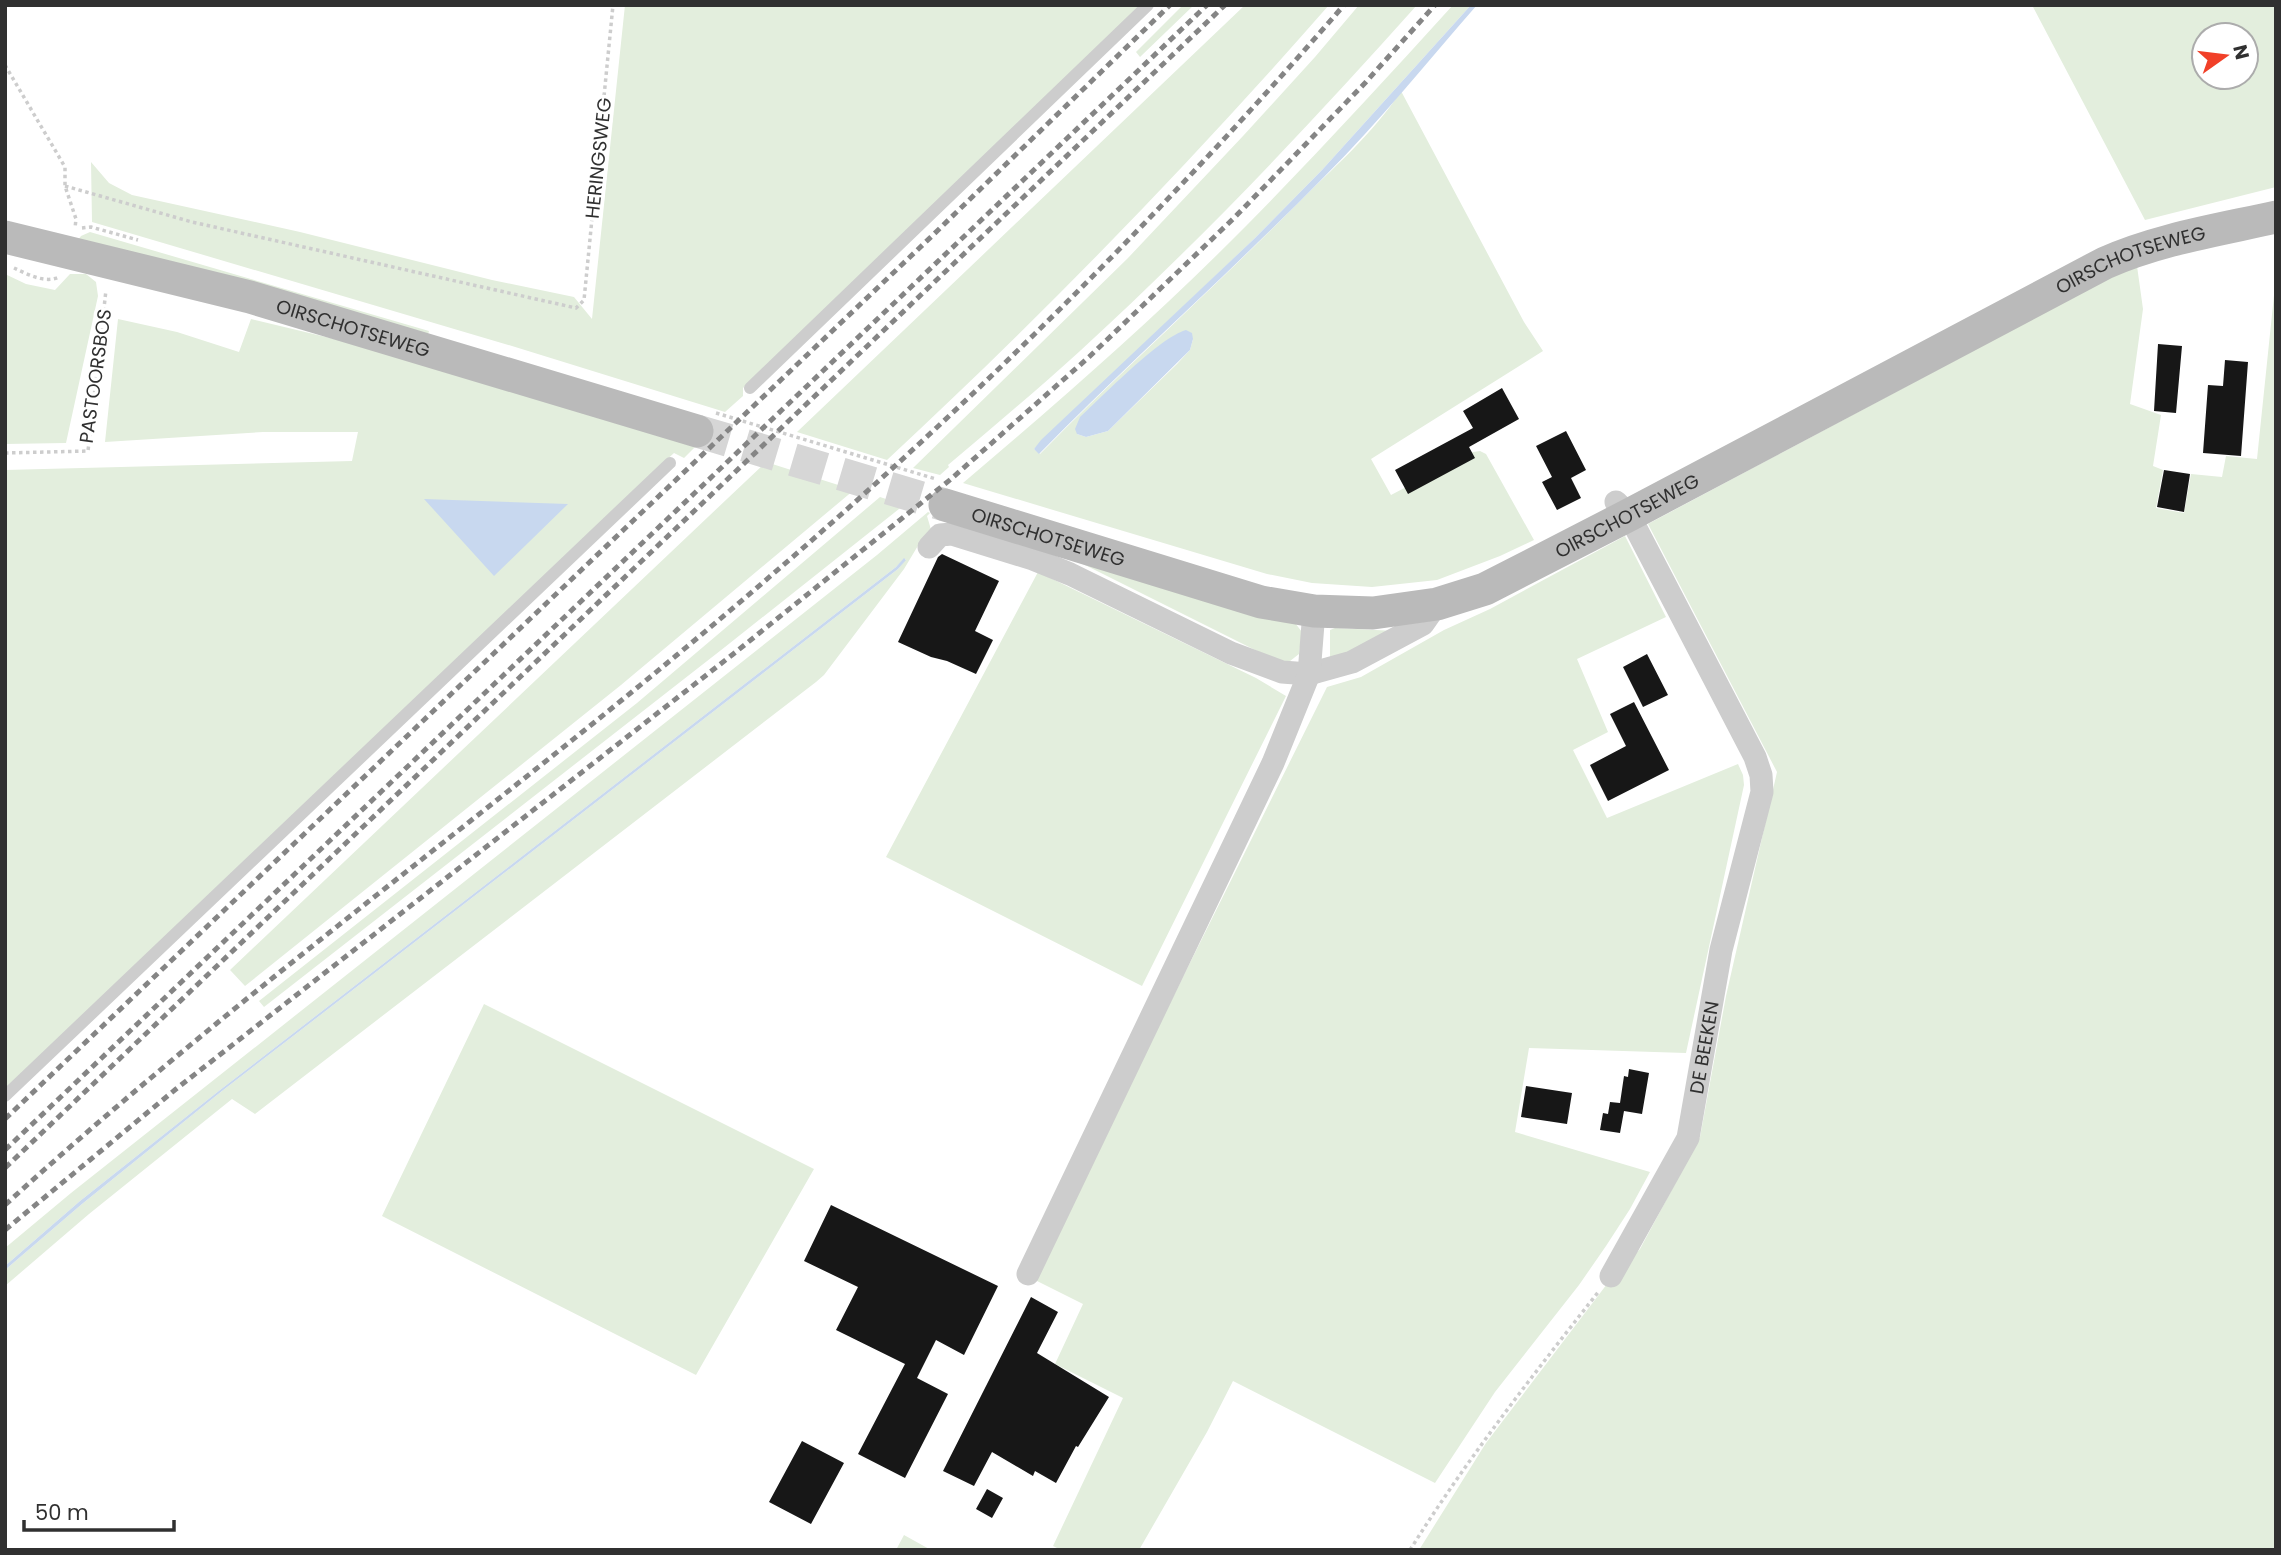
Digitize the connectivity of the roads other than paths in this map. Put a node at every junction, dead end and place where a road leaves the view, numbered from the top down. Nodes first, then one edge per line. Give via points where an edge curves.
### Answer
1 (1148, 5) edge
2 (2276, 217) edge
3 (5, 237) edge
4 (750, 388) dead end
5 (704, 421) tunnel mouth
6 (670, 463) dead end
7 (943, 493) tunnel mouth
8 (1623, 509) junction
9 (929, 547) dead end
10 (1437, 604) junction
11 (1314, 611) junction
12 (1308, 674) junction
13 (5, 1096) edge
14 (1028, 1274) dead end
15 (1611, 1276) road end

1 - 4 lane
2 - 8 street, OIRSCHOTSEWEG via 2160,243 2105,263
3 - 5 street, OIRSCHOTSEWEG via 250,297
6 - 13 lane
7 - 11 street, OIRSCHOTSEWEG via 1261,601
8 - 10 street, OIRSCHOTSEWEG via 1485,589
8 - 15 street, DE BEEKEN via 1755,757 1762,792 1721,950 1688,1138
9 - 12 street via 946,534 1009,551 1070,574 1247,660 1282,672
10 - 11 street, OIRSCHOTSEWEG via 1373,613
10 - 12 street via 1423,624 1352,662
11 - 12 street
12 - 14 street via 1273,763

